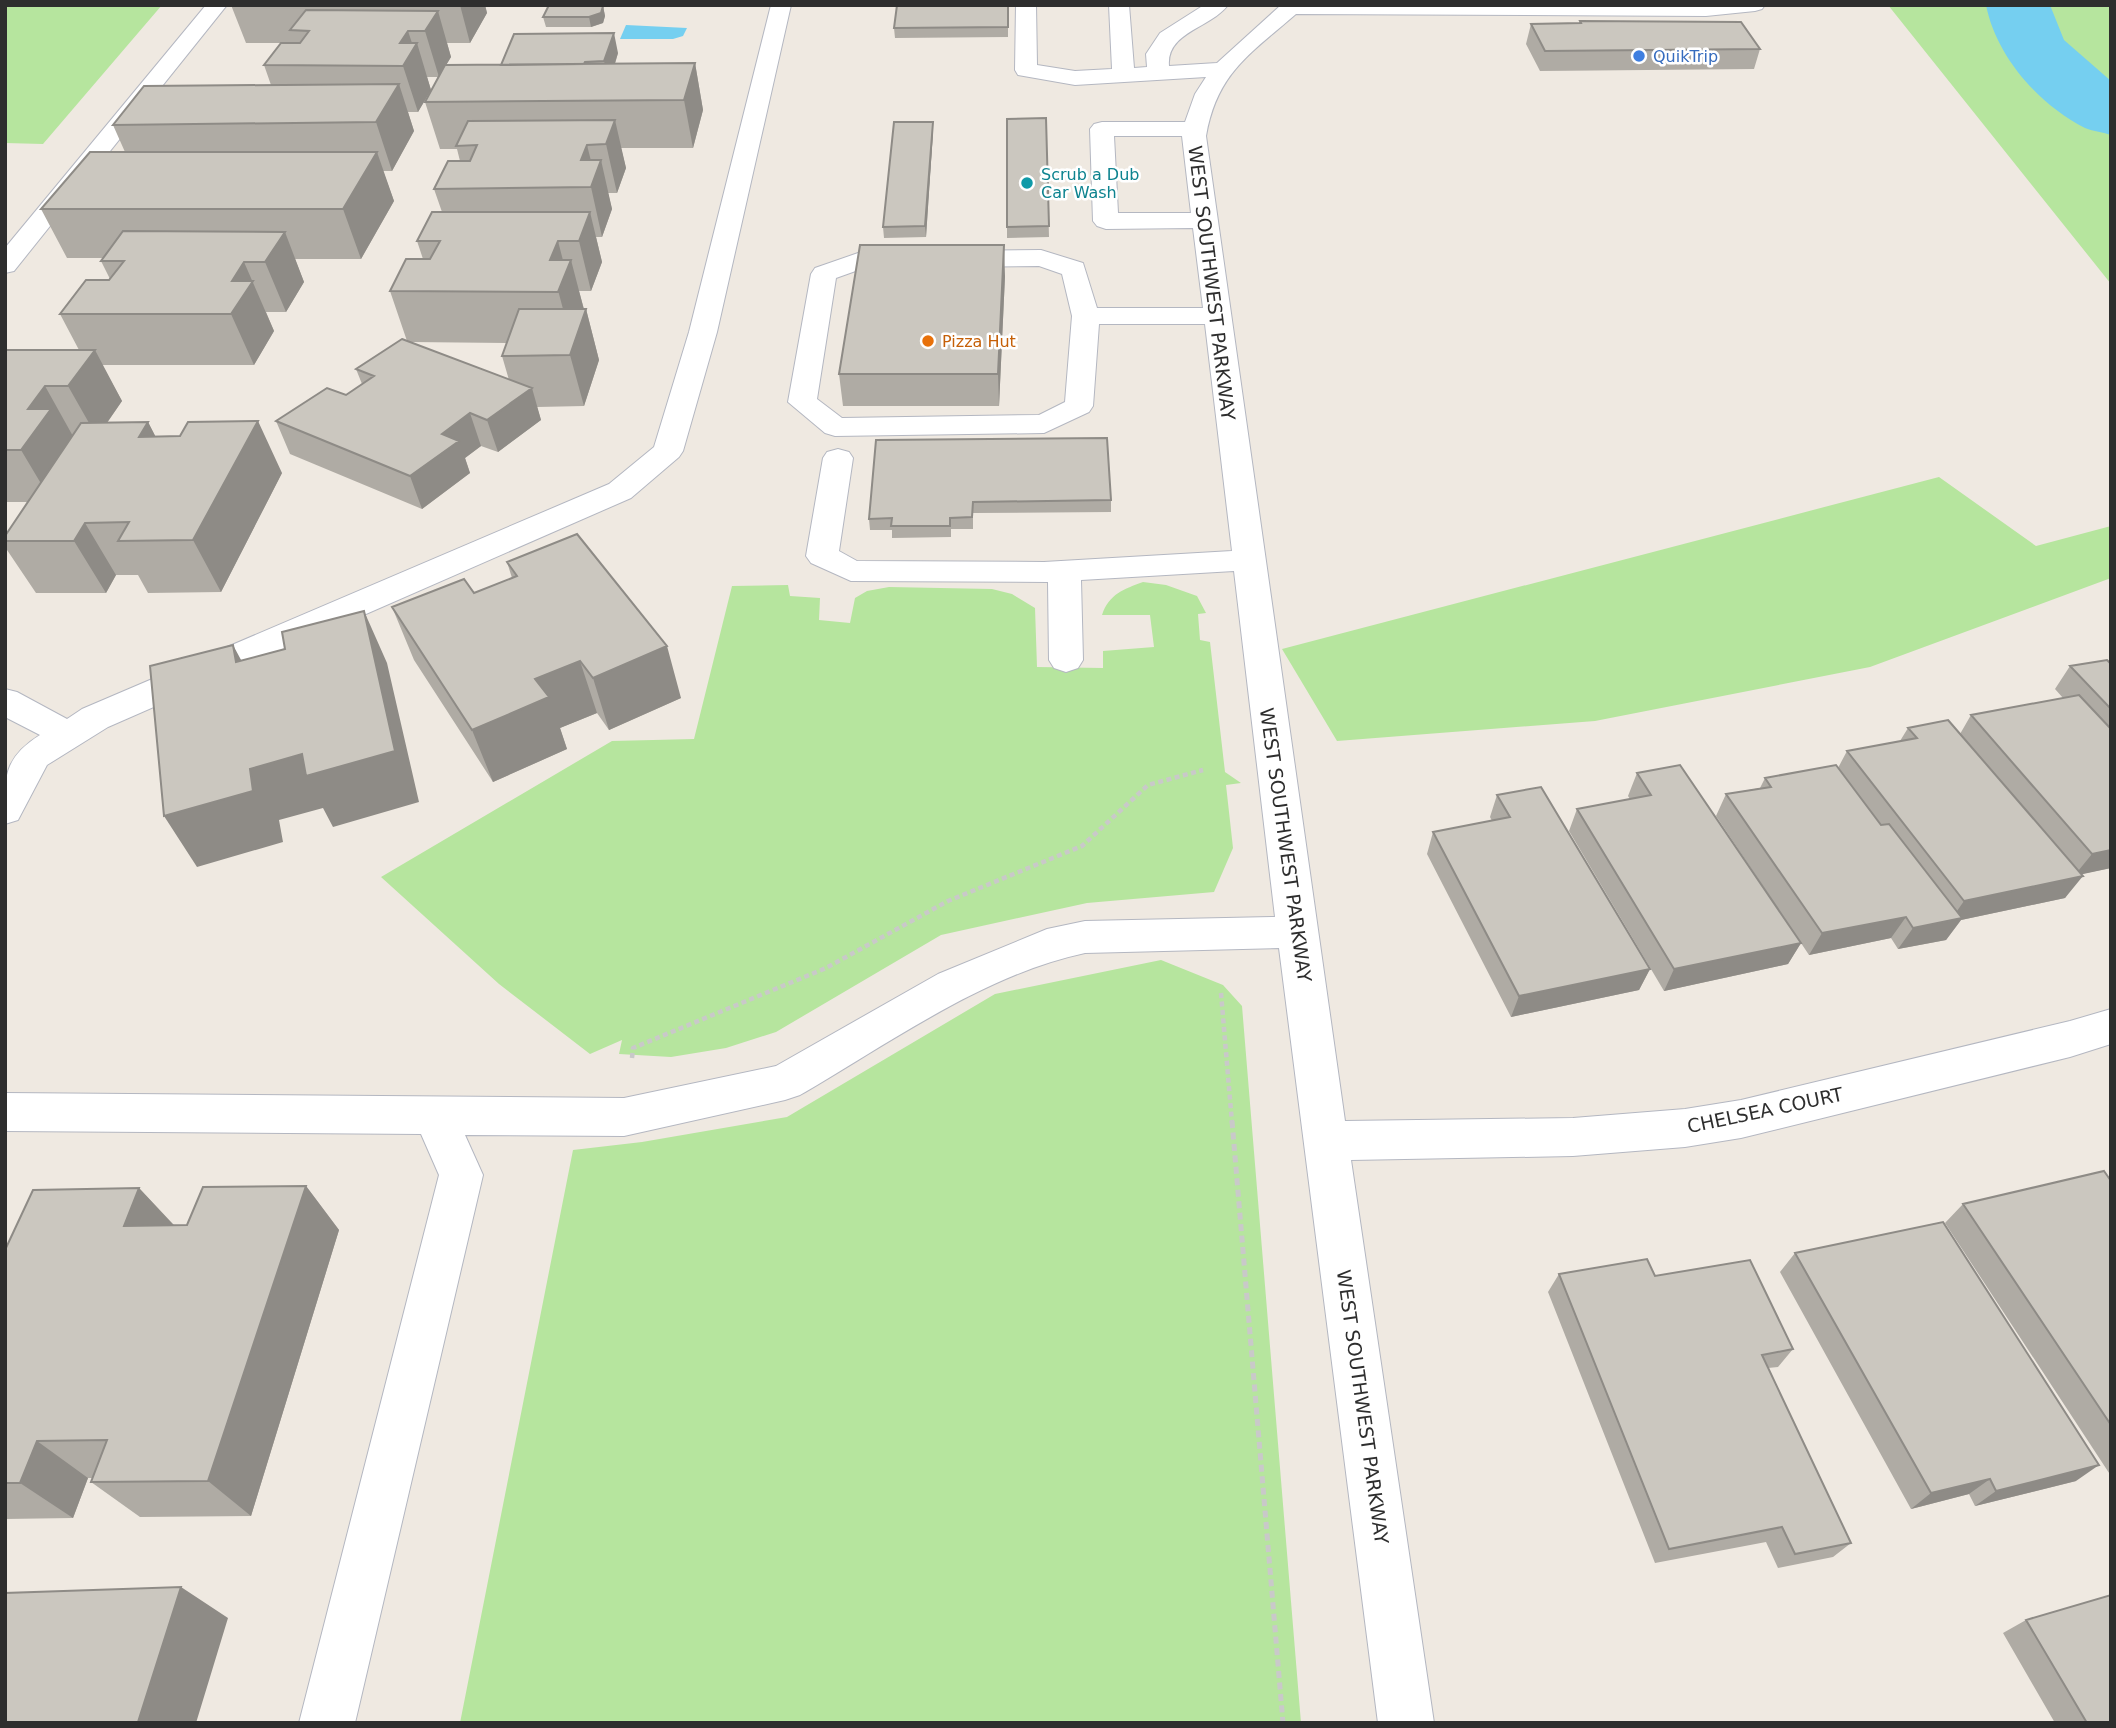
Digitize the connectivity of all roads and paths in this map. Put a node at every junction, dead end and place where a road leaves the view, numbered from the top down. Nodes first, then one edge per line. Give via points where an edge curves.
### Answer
1 (217, 5) edge
2 (781, 5) edge
3 (1026, 5) edge
4 (1119, 5) edge
5 (1218, 5) edge
6 (1755, 5) edge
7 (1292, 6) edge
8 (1432, 7) edge
9 (1222, 69) junction
10 (1158, 72) junction
11 (1123, 75) junction
12 (1195, 129) junction
13 (1203, 220) junction
14 (5, 265) edge
15 (1086, 316) junction
16 (1216, 316) junction
17 (838, 458) dead end
18 (1248, 560) junction
19 (1064, 570) junction
20 (1066, 660) dead end
21 (5, 701) edge
22 (68, 735) junction
23 (1203, 770) dead end
24 (5, 810) edge
25 (1297, 933) junction
26 (1221, 993) dead end
27 (2111, 1026) edge
28 (634, 1048) dead end
29 (5, 1112) edge
30 (435, 1117) junction
31 (1326, 1141) junction
32 (327, 1723) edge
33 (1283, 1723) edge
34 (1406, 1723) edge

1 - 14 street
2 - 22 street via 703,332 668,451 620,491 95,718
3 - 11 street via 1026,70 1075,78
4 - 11 street
5 - 10 street via 1168,38 1157,54
6 - 8 street via 1706,10
7 - 8 street
7 - 9 street, WEST SOUTHWEST PARKWAY
9 - 10 street
9 - 12 street, WEST SOUTHWEST PARKWAY via 1201,100
10 - 11 street
12 - 13 street, WEST SOUTHWEST PARKWAY
12 - 13 street via 1102,129 1106,221
13 - 16 street, WEST SOUTHWEST PARKWAY
15 - 15 street via 1074,269 1041,258 861,260 824,274 802,402 835,427 1044,424 1079,406
15 - 16 street
16 - 18 street, WEST SOUTHWEST PARKWAY
17 - 19 street via 822,556 851,571
18 - 19 street
18 - 25 street, WEST SOUTHWEST PARKWAY
19 - 20 street
21 - 22 street
22 - 24 street via 34,756
23 - 28 path via 1148,785 1082,846 948,901 826,968
25 - 30 street via 1085,937 1047,945 953,986 785,1082 624,1117
25 - 31 street, WEST SOUTHWEST PARKWAY
26 - 33 path
27 - 31 street, CHELSEA COURT via 1768,1113 1696,1126 1573,1137
29 - 30 street
30 - 32 street via 461,1175
31 - 34 street, WEST SOUTHWEST PARKWAY

